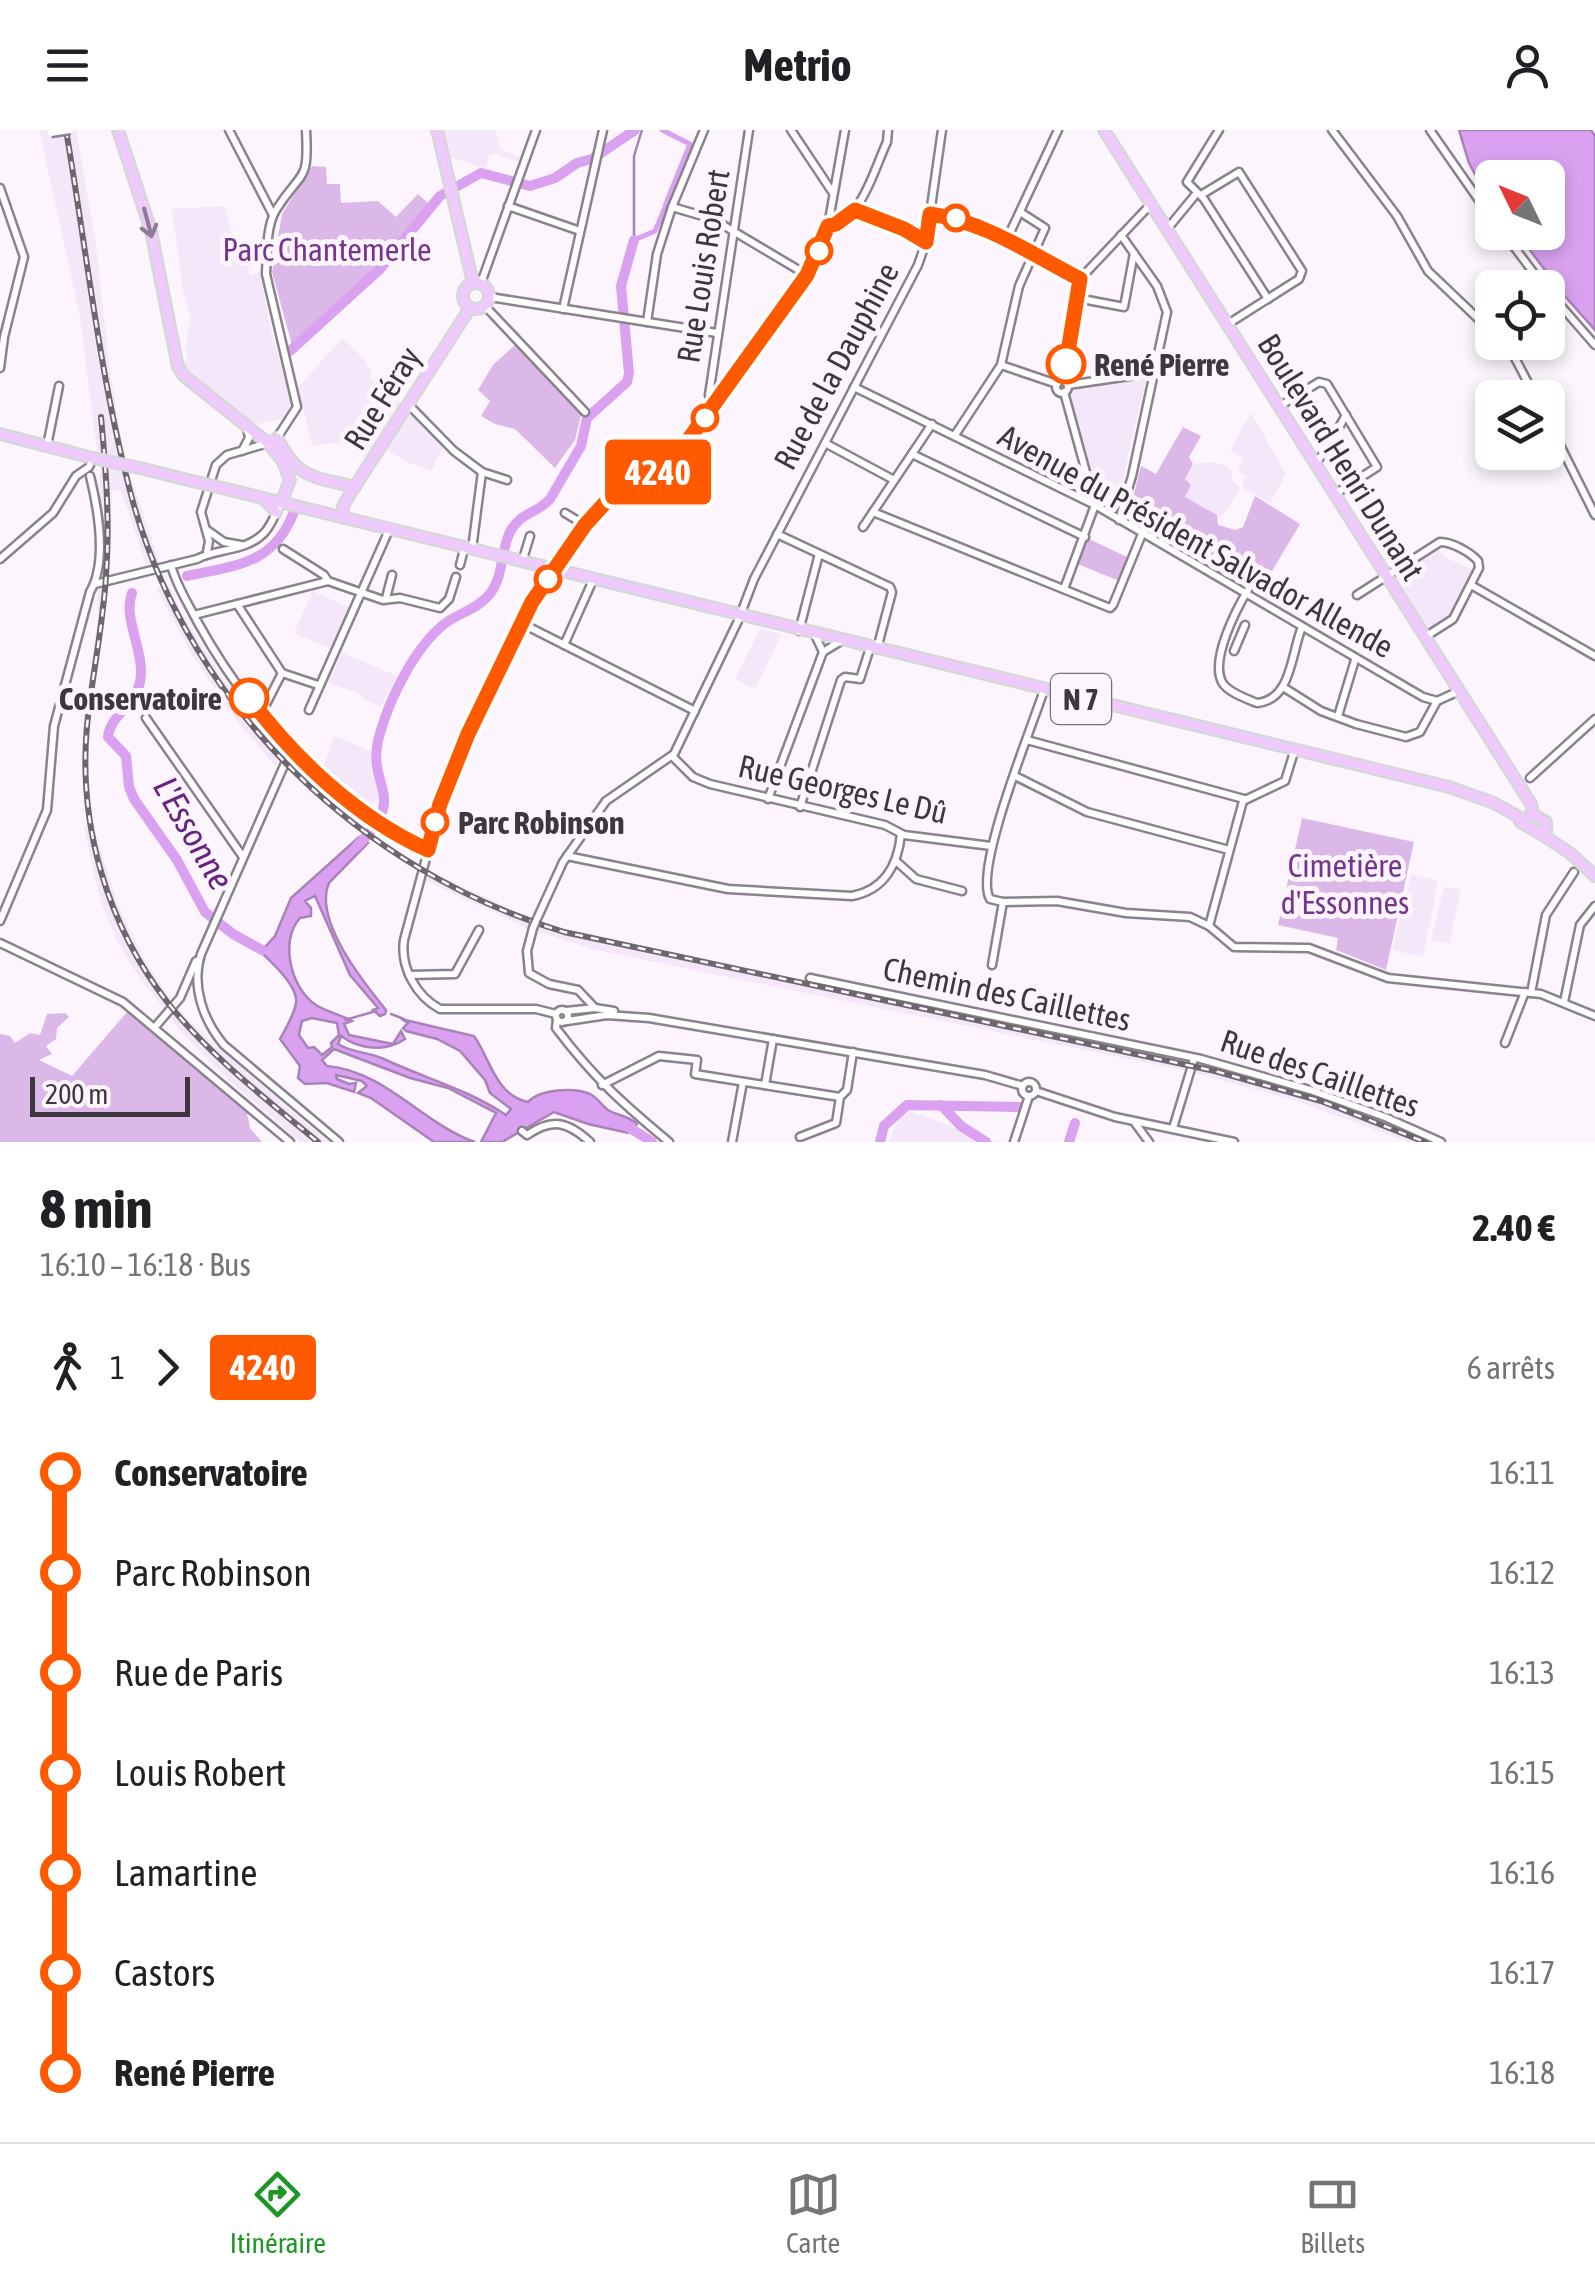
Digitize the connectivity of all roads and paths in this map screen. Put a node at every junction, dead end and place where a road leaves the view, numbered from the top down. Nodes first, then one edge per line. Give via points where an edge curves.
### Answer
1 (71, 130) edge
2 (118, 130) edge
3 (230, 130) edge
4 (306, 130) edge
5 (437, 130) edge
6 (536, 130) edge
7 (603, 130) edge
8 (704, 130) edge
9 (749, 130) edge
10 (791, 130) edge
11 (845, 130) edge
12 (888, 130) edge
13 (942, 130) edge
14 (1058, 130) edge
15 (1104, 130) edge
16 (1219, 130) edge
17 (1332, 130) edge
18 (1430, 130) edge
19 (41, 131) edge
20 (0, 188) edge
21 (834, 194) junction
22 (1199, 194) junction
23 (1475, 194) edge
24 (1151, 204) junction
25 (508, 206) junction
26 (672, 207) junction
27 (855, 210) junction
28 (1020, 212) junction
29 (930, 214) junction
30 (273, 215) junction
31 (10, 219) junction
32 (0, 221) edge
33 (828, 226) junction
34 (1168, 228) junction
35 (580, 231) junction
36 (733, 231) junction
37 (1121, 234) junction
38 (1007, 239) junction
39 (926, 242) junction
40 (1517, 250) edge
41 (1134, 251) junction
42 (1033, 256) junction
43 (1532, 270) edge
44 (807, 275) junction
45 (1080, 279) junction
46 (477, 283) junction
47 (1077, 298) junction
48 (1268, 299) junction
49 (488, 302) junction
50 (470, 308) junction
51 (563, 309) junction
52 (1565, 311) edge
53 (1475, 316) edge
54 (647, 322) junction
55 (1228, 324) junction
56 (717, 333) junction
57 (1595, 346) edge
58 (1001, 365) junction
59 (0, 368) edge
60 (1154, 376) junction
61 (59, 386) dead end
62 (1063, 386) junction
63 (854, 388) junction
64 (408, 404) junction
65 (1280, 406) junction
66 (713, 408) junction
67 (585, 412) dead end
68 (1346, 416) junction
69 (932, 424) junction
70 (246, 426) junction
71 (0, 434) edge
72 (955, 436) junction
73 (272, 440) junction
74 (825, 443) junction
75 (47, 446) junction
76 (242, 451) junction
77 (912, 454) junction
78 (1565, 455) edge
79 (94, 458) junction
80 (1315, 462) junction
81 (89, 472) junction
82 (482, 472) junction
83 (303, 473) junction
84 (290, 480) junction
85 (508, 480) dead end
86 (894, 480) junction
87 (355, 486) junction
88 (1335, 494) junction
89 (262, 498) junction
90 (282, 506) junction
91 (1095, 506) junction
92 (565, 512) dead end
93 (873, 512) junction
94 (1595, 515) edge
95 (342, 518) junction
96 (1119, 520) junction
97 (585, 525) junction
98 (864, 527) dead end
99 (206, 530) junction
100 (388, 530) junction
101 (777, 534) junction
102 (1142, 534) junction
103 (530, 536) dead end
104 (1084, 538) junction
105 (247, 545) junction
106 (283, 549) dead end
107 (468, 550) junction
108 (207, 552) junction
109 (819, 554) junction
110 (0, 558) edge
111 (517, 562) junction
112 (460, 565) dead end
113 (171, 566) junction
114 (554, 571) junction
115 (392, 575) dead end
116 (456, 577) dead end
117 (1384, 578) junction
118 (593, 580) junction
119 (328, 581) junction
120 (94, 585) junction
121 (1471, 585) junction
122 (1064, 590) junction
123 (1247, 591) junction
124 (362, 592) junction
125 (1357, 594) dead end
126 (385, 599) junction
127 (237, 604) junction
128 (194, 615) junction
129 (739, 615) junction
130 (521, 622) junction
131 (1245, 625) dead end
132 (1302, 628) junction
133 (799, 631) junction
134 (815, 635) junction
135 (1424, 636) junction
136 (1225, 640) junction
137 (842, 641) junction
138 (564, 645) junction
139 (874, 649) junction
140 (823, 652) junction
141 (1595, 656) edge
142 (1356, 660) junction
143 (282, 673) junction
144 (318, 685) junction
145 (1284, 687) junction
146 (1044, 690) junction
147 (1459, 691) junction
148 (1437, 701) junction
149 (309, 710) dead end
150 (695, 710) junction
151 (261, 714) junction
152 (1338, 716) junction
153 (146, 718) dead end
154 (1595, 719) edge
155 (1027, 740) junction
156 (294, 751) junction
157 (1294, 752) junction
158 (672, 756) junction
159 (1014, 776) junction
160 (1530, 778) dead end
161 (768, 799) junction
162 (1244, 799) junction
163 (800, 806) junction
164 (1529, 820) junction
165 (901, 834) junction
166 (991, 846) junction
167 (428, 850) junction
168 (1228, 850) junction
169 (568, 856) junction
170 (243, 857) junction
171 (896, 861) junction
172 (1574, 872) dead end
173 (1595, 872) edge
174 (962, 890) dead end
175 (1003, 902) junction
176 (1593, 911) edge
177 (0, 920) edge
178 (1208, 926) junction
179 (479, 930) dead end
180 (0, 943) edge
181 (992, 965) dead end
182 (409, 974) junction
183 (192, 978) junction
184 (810, 978) dead end
185 (1528, 992) junction
186 (586, 999) junction
187 (1564, 1002) junction
188 (582, 1009) junction
189 (595, 1012) junction
190 (1595, 1016) edge
191 (561, 1019) junction
192 (155, 1027) junction
193 (772, 1039) junction
194 (1505, 1042) dead end
195 (854, 1052) junction
196 (1194, 1059) junction
197 (742, 1082) junction
198 (602, 1085) junction
199 (764, 1085) junction
200 (1030, 1096) junction
201 (840, 1097) junction
202 (1134, 1122) junction
203 (1173, 1128) junction
204 (522, 1131) dead end
205 (800, 1137) dead end
206 (1205, 1138) edge
207 (290, 1142) edge
208 (339, 1142) edge
209 (590, 1142) edge
210 (669, 1142) edge
211 (732, 1142) edge
212 (1014, 1142) edge
213 (1149, 1142) edge
214 (1234, 1142) edge
215 (1441, 1142) edge

1 - 19 street, bridge
2 -> 70 main road via 147,214 179,370
3 - 30 street
4 - 30 street via 308,168
5 - 46 main road
6 - 25 street
7 - 35 street
8 - 26 street
9 - 36 street, Rue Louis Robert
10 - 21 street
11 - 21 street
12 - 27 street
13 - 29 street, Rue de la Dauphine
14 - 28 street
15 - 24 main road, Boulevard Henri Dunant
16 - 22 street via 1187,179
17 - 53 street via 1397,216 1428,271
18 - 23 street
20 - 31 street
21 - 33 street
22 - 34 street
22 - 48 street
22 - 48 street via 1240,172 1302,276
24 - 34 main road, Boulevard Henri Dunant
24 - 37 street
25 - 35 street
25 - 46 street
26 - 36 street
26 - 54 street
27 - 33 street
27 - 39 street
28 - 38 street
28 - 42 street via 1046,227
29 - 38 street via 959,218
29 - 39 street, Rue de la Dauphine
30 - 73 street via 266,274 297,407
31 - 32 street
31 - 59 street via 24,256
33 - 44 street
34 - 55 main road, Boulevard Henri Dunant
35 - 51 street
36 - 44 street
36 - 56 street, Rue Louis Robert
37 - 41 street
37 - 45 street
38 - 42 street
39 - 63 street, Rue de la Dauphine
40 - 43 street
41 - 47 street via 1124,307
41 - 60 street via 1167,307
42 - 45 street
42 - 58 street
44 - 66 street
45 - 47 street
46 - 49 main road via 488,290
46 - 50 main road via 463,294
47 - 62 street
48 - 55 street
49 - 50 main road
49 - 51 street
49 - 67 street
50 - 64 main road, Rue Féray
51 - 54 street
52 - 57 street
54 - 56 street
55 - 65 main road, Boulevard Henri Dunant
56 - 66 street, Rue Louis Robert via 708,400
58 - 62 street
58 - 72 street
60 - 62 street
60 - 96 street
61 - 75 street
62 - 91 street
63 - 69 street, Avenue du Président Salvador Allende
63 - 74 street, Rue de la Dauphine
64 - 82 street
64 - 87 main road, Rue Féray
65 - 68 street via 1324,382
65 - 80 main road, Boulevard Henri Dunant
66 - 97 street via 669,464 612,498
68 - 80 street
68 - 88 street via 1377,464
69 - 72 street, Avenue du Président Salvador Allende
69 - 77 street
70 - 73 main road
70 - 76 street via 250,438
71 - 75 main road, N 7
72 - 91 street, Avenue du Président Salvador Allende
73 - 76 street
73 - 83 main road
73 - 84 main road
74 - 86 street
74 - 101 street, Rue de la Dauphine
75 - 79 main road, N 7
76 - 99 street via 216,464 202,506
77 - 86 street
77 - 104 street
78 - 94 street
79 - 81 street
79 - 89 main road, N 7, bridge
80 - 88 main road, Boulevard Henri Dunant
81 - 110 street via 76,476 53,513
81 - 120 street via 101,523
82 - 85 street
82 - 107 street
83 - 84 main road
83 - 87 main road
84 - 89 main road via 282,492
84 - 90 main road
86 - 93 street
87 - 95 main road, Rue Féray
88 - 117 main road, Boulevard Henri Dunant
89 - 90 main road, N 7
90 - 95 main road, N 7
90 - 105 street
91 - 96 street, Avenue du Président Salvador Allende
91 - 104 street
92 - 97 street
93 - 98 street
93 - 122 street
95 - 100 main road, N 7
96 - 102 street, Avenue du Président Salvador Allende
97 - 114 street
99 - 105 street via 224,542
99 - 108 street
100 - 107 main road, N 7
100 - 124 street
101 - 109 street
101 - 129 street, Rue de la Dauphine
102 - 122 street via 1112,607
102 - 123 street, Avenue du Président Salvador Allende
103 - 111 street
104 - 122 street
105 - 108 street
106 - 119 street
107 - 111 main road, N 7
107 - 112 street
108 - 113 street
109 - 133 street
109 - 139 street via 892,589
111 - 114 main road, N 7
113 - 120 street
113 - 128 street
114 - 118 main road, N 7
114 - 130 street
115 - 126 street
116 - 126 street via 440,608
117 - 121 street via 1445,542 1476,559
117 - 125 street
117 - 135 main road, Boulevard Henri Dunant
118 - 129 main road, N 7
118 - 138 street
119 - 124 street
119 - 127 street
120 - 177 street via 54,726 47,810
121 - 135 street via 1450,622
121 - 141 street
123 - 132 street, Avenue du Président Salvador Allende
123 - 136 street
124 - 126 street
124 - 144 street
127 - 128 street
127 - 143 street
128 - 151 street
129 - 133 main road, N 7
129 - 150 street, Rue de la Dauphine
130 - 138 street
130 - 167 street via 468,734
131 - 136 street via 1236,648
132 - 142 street, Avenue du Président Salvador Allende
132 - 145 street
133 - 134 main road, N 7
134 - 137 main road, N 7
134 - 140 street
135 - 147 main road, Boulevard Henri Dunant
136 - 145 street via 1224,685 1262,703
137 - 139 main road, N 7
137 - 140 street
138 - 150 street
139 - 146 main road, N 7
139 - 163 street via 860,679 842,679
140 - 161 street
142 - 148 street, Avenue du Président Salvador Allende
142 - 152 street
143 - 144 street
143 - 151 street
144 - 149 street
145 - 152 street
146 - 155 street
146 - 157 main road, N 7
147 - 148 street
147 - 164 main road, Boulevard Henri Dunant via 1531,804
148 - 152 street via 1411,738
150 - 158 street, Rue de la Dauphine
151 - 156 street
153 - 170 street
154 - 160 street
155 - 159 street
155 - 162 street
156 - 167 street via 384,828
156 - 170 street
157 - 162 street via 1285,782
157 - 164 main road, N 7 via 1440,786
158 - 161 street, Rue Georges Le Dû via 700,780
158 - 169 street via 614,793
159 - 166 street
159 - 168 street via 1087,812
161 - 163 street, Rue Georges Le Dû
162 - 168 street
163 - 165 street, Rue Georges Le Dû
164 - 173 main road, N 7 via 1546,822 1544,831
165 - 166 street, Rue Georges Le Dû
165 - 171 street
166 - 175 street via 986,894
167 - 182 street via 404,940
168 - 178 street
169 - 171 street via 728,889 852,896 875,888
169 - 186 street via 527,951 530,973 541,982 578,990
170 - 183 street
171 - 174 street via 916,879
172 - 185 street via 1546,914
175 - 178 street via 1057,900 1183,916
175 - 181 street
176 - 187 street via 1580,926
178 - 185 street via 1239,948 1309,948 1388,978
179 - 182 street via 455,974
180 - 192 street via 123,1002
182 - 191 street via 440,1009 536,1009
183 - 192 street
183 - 208 street via 224,1045
184 - 196 street, Chemin des Caillettes
185 - 187 street
185 - 194 street
186 - 188 street
186 - 189 street
187 - 190 street
188 - 189 street
188 - 191 street via 560,1010
189 - 191 street
189 - 193 street
191 - 198 street via 556,1028
192 - 207 street
193 - 195 street
193 - 199 street
195 - 200 street via 1033,1083
195 - 201 street
196 - 203 street, Rue des Caillettes
196 - 215 street, Rue des Caillettes via 1280,1080
197 - 198 street via 696,1074 698,1060 662,1055
197 - 199 street
197 - 211 street
198 - 210 street
199 - 201 street
200 - 202 street
200 - 212 street
201 - 205 street via 836,1123
202 - 203 street
202 - 213 street
203 - 206 street
204 - 209 street via 558,1121
206 - 214 street

